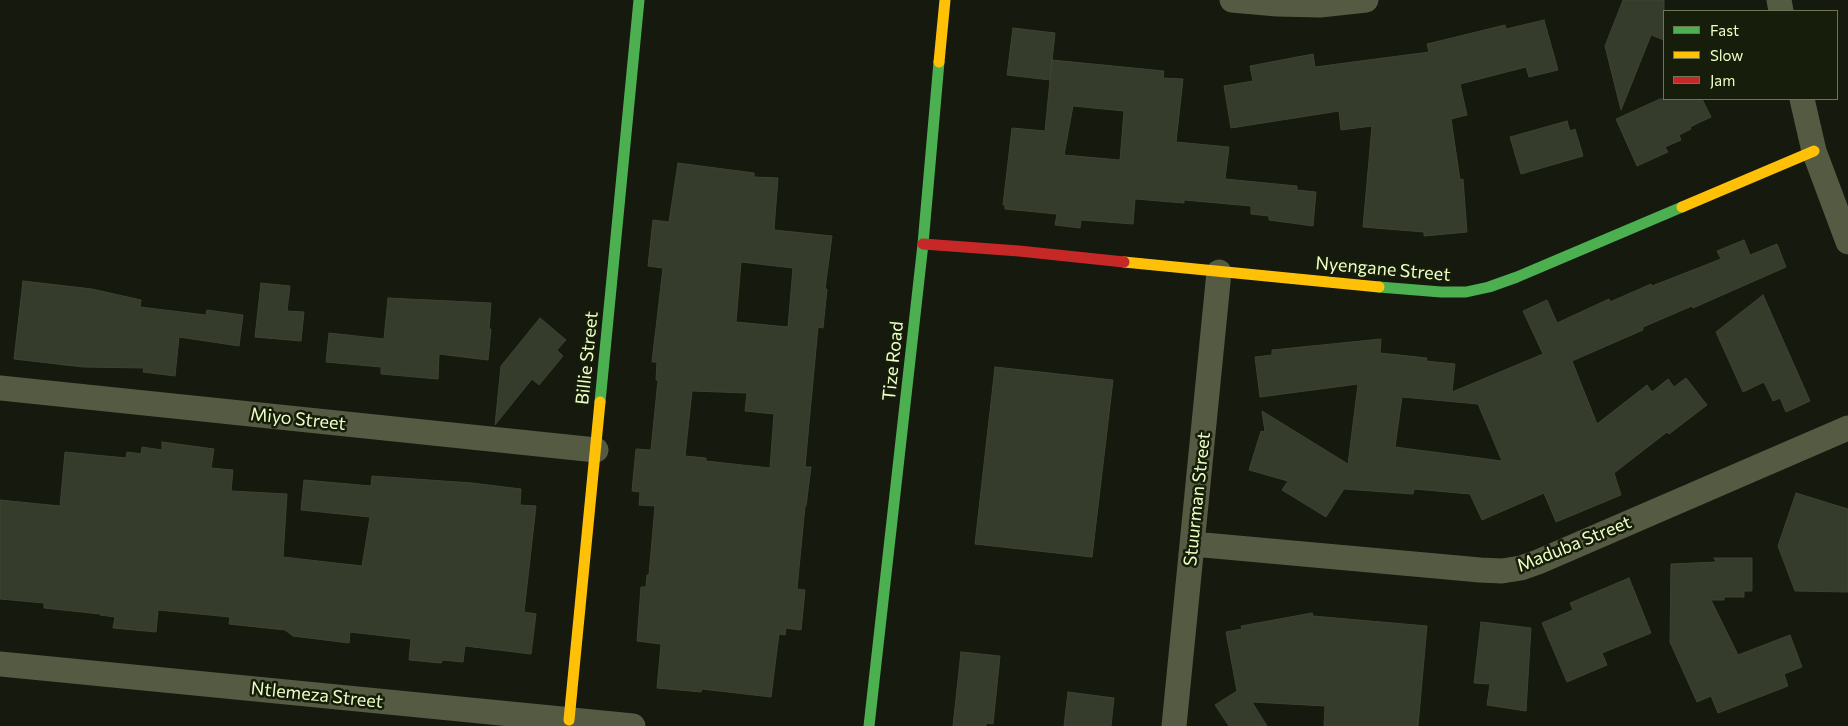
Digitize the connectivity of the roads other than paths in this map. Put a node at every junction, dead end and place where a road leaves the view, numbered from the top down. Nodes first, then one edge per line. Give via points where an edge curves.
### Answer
1 (639, 0) edge
2 (945, 0) edge
3 (1232, 0) edge
4 (1366, 0) edge
5 (1802, 100) edge
6 (1814, 152) junction
7 (1848, 242) edge
8 (923, 244) junction
9 (1220, 272) junction
10 (0, 388) edge
11 (1848, 428) edge
12 (596, 450) junction
13 (1193, 544) junction
14 (0, 664) edge
15 (569, 720) junction
16 (633, 726) edge
17 (870, 726) edge
18 (1174, 726) edge

1 - 12 street, Billie Street
2 - 8 street, Tize Road
3 - 4 street via 1320,5
5 - 6 street
6 - 7 street
6 - 9 street, Nyengane Street via 1517,277 1466,292
8 - 9 street, Nyengane Street
8 - 17 street, Tize Road
9 - 13 street, Stuurman Street
10 - 12 street, Miyo Street
11 - 13 street, Maduba Street via 1521,568 1480,570
12 - 15 street, Billie Street
13 - 18 street, Stuurman Street
14 - 15 street, Ntlemeza Street
15 - 16 street, Ntlemeza Street

